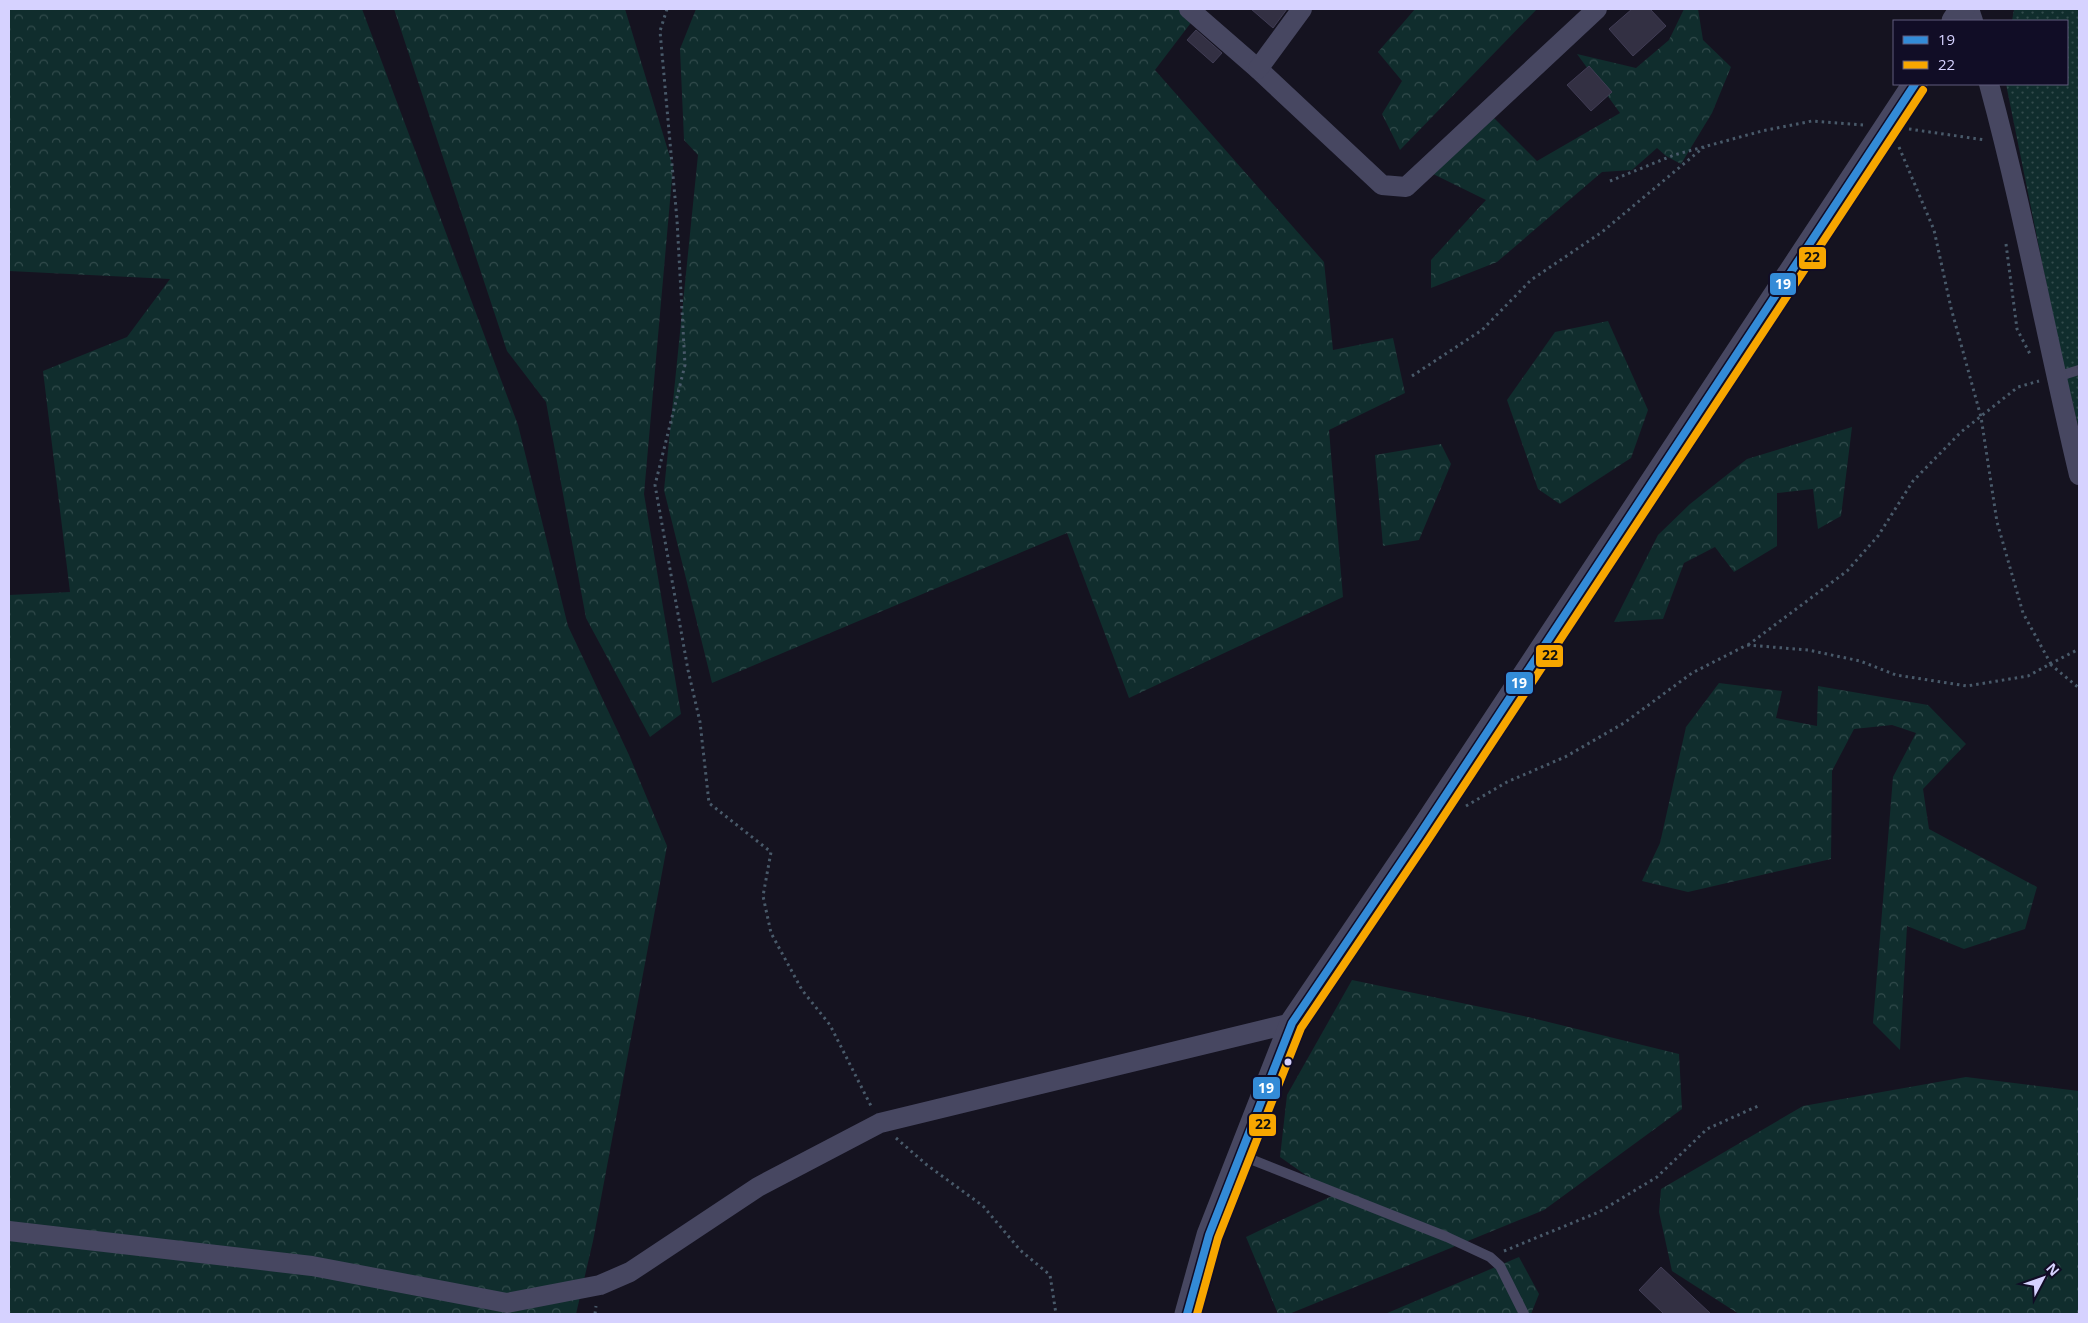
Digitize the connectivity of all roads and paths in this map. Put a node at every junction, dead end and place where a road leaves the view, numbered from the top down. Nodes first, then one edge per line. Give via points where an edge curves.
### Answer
1 (667, 9) edge
2 (1189, 9) edge
3 (1302, 9) edge
4 (1597, 9) edge
5 (1962, 9) edge
6 (1955, 20) edge
7 (1258, 69) junction
8 (1914, 85) edge
9 (1990, 85) edge
10 (1889, 126) junction
11 (2005, 142) junction
12 (1704, 147) junction
13 (1610, 181) dead end
14 (2079, 370) edge
15 (1412, 376) dead end
16 (2056, 377) junction
17 (1981, 417) junction
18 (2079, 475) edge
19 (1747, 645) junction
20 (2079, 649) edge
21 (2050, 664) junction
22 (2079, 688) edge
23 (1461, 809) dead end
24 (1292, 1023) junction
25 (1758, 1106) dead end
26 (880, 1123) junction
27 (1240, 1155) junction
28 (9, 1231) edge
29 (1490, 1257) junction
30 (1056, 1314) edge
31 (1187, 1314) edge
32 (1524, 1314) edge

1 - 26 path via 660,30 685,365 655,485 700,722 708,802 771,852 763,896 771,933 802,990 830,1025
2 - 7 street
3 - 7 street
4 - 7 street via 1406,187 1382,185
5 - 6 street
8 - 10 street
9 - 11 street
10 - 11 path
10 - 12 path via 1812,122 1762,131
10 - 17 path via 1934,230 1951,308
10 - 24 street
11 - 16 street
12 - 13 path via 1674,155
12 - 15 path via 1602,232 1532,280 1482,330
14 - 16 lane
16 - 17 path via 2018,387
16 - 18 street
17 - 19 path via 1961,432 1913,481 1878,536 1847,571
17 - 21 path via 1998,522 2015,586 2023,613
19 - 21 path via 1808,650 1860,661 1896,675 1966,686 2028,676
19 - 23 path via 1692,673 1624,723
20 - 21 path
21 - 22 path
24 - 26 street
24 - 27 street
25 - 29 path via 1707,1129 1657,1177 1599,1212
26 - 28 street via 758,1187 630,1272 600,1285 507,1303 312,1266
26 - 30 path via 927,1165 983,1206 1020,1250 1050,1275
27 - 29 lane
27 - 31 street via 1209,1235
29 - 32 lane via 1500,1266

